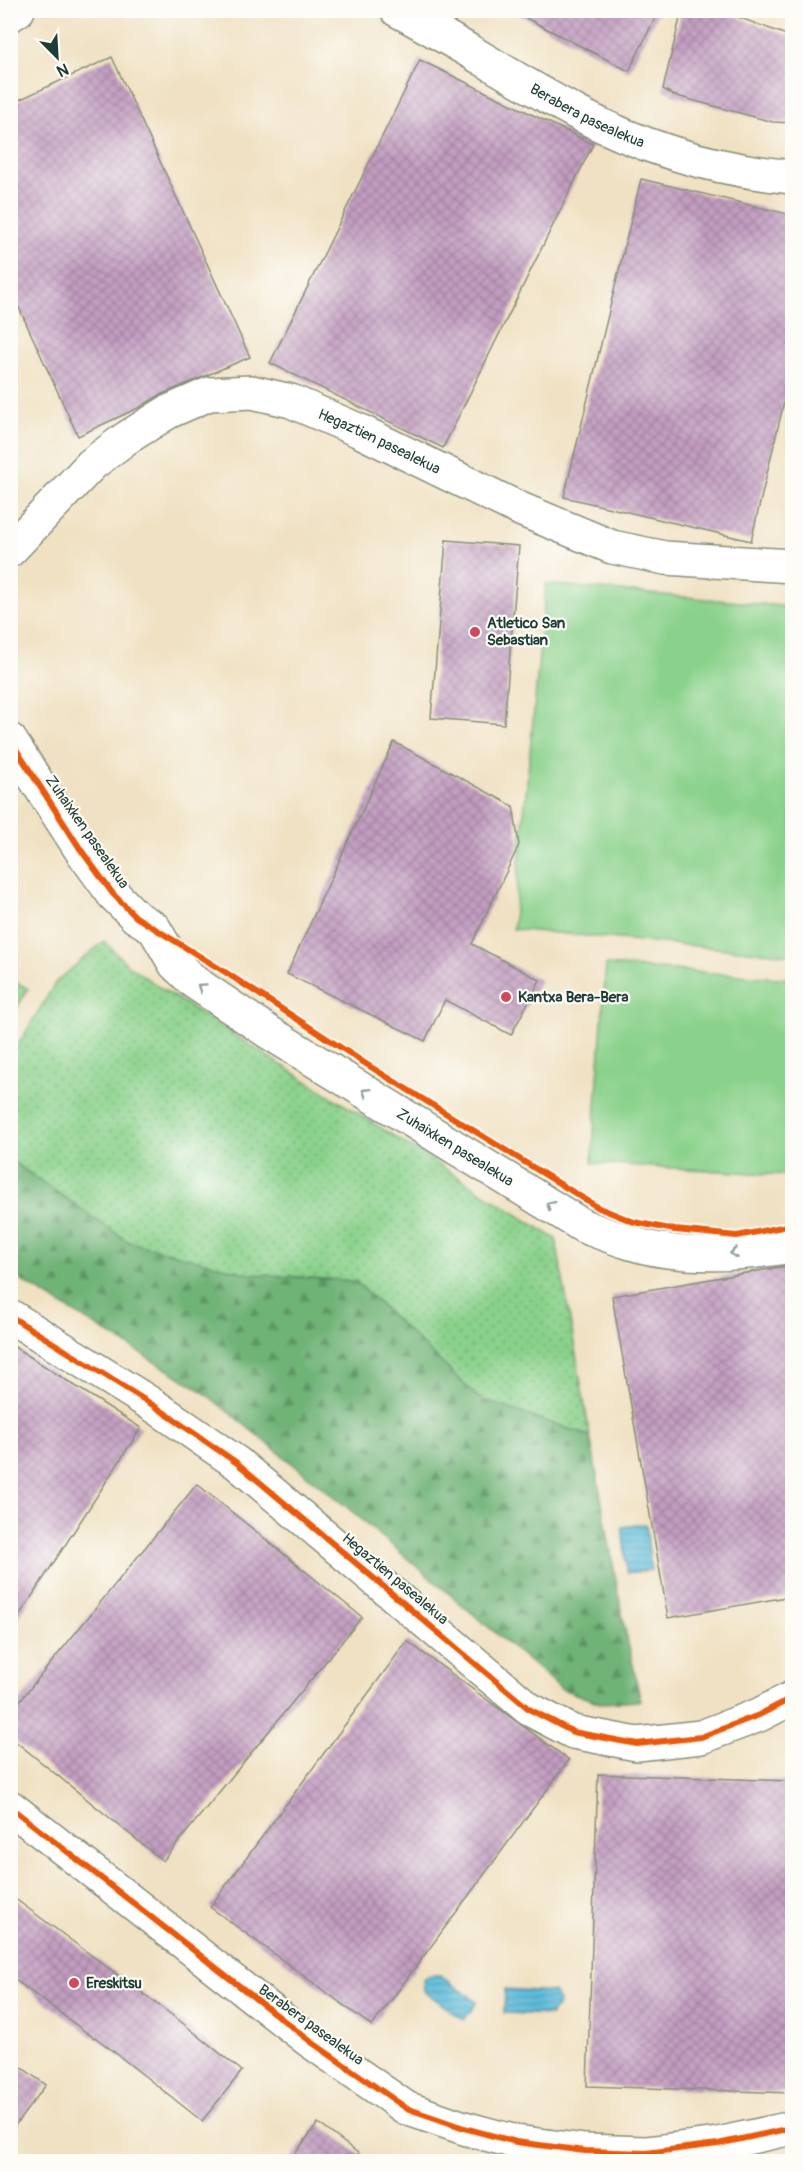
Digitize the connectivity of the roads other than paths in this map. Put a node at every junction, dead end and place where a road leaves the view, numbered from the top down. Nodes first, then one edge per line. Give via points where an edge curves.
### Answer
1 (18, 10) edge
2 (397, 10) edge
3 (10, 15) edge
4 (792, 177) edge
5 (10, 550) edge
6 (792, 566) edge
7 (10, 740) edge
8 (792, 1246) edge
9 (10, 1316) edge
10 (792, 1698) edge
11 (10, 1807) edge
12 (792, 2128) edge
13 (647, 2157) edge

1 - 3 street
2 - 4 street, Berabera pasealekua via 616,132 730,168
5 - 6 street, Hegaztien pasealekua via 92,464 125,439 168,412 210,394 252,392 291,401 331,418 520,509 612,547 665,558
8 -> 7 street, Zuhaixken pasealekua via 723,1255 666,1251 583,1226 270,1033 194,982 175,964 154,928 112,894
9 - 10 street, Hegaztien pasealekua via 237,1463 529,1709 573,1732 637,1744 701,1737
11 - 13 street, Berabera pasealekua via 310,2041 406,2108 516,2142
12 - 13 street, Berabera pasealekua

